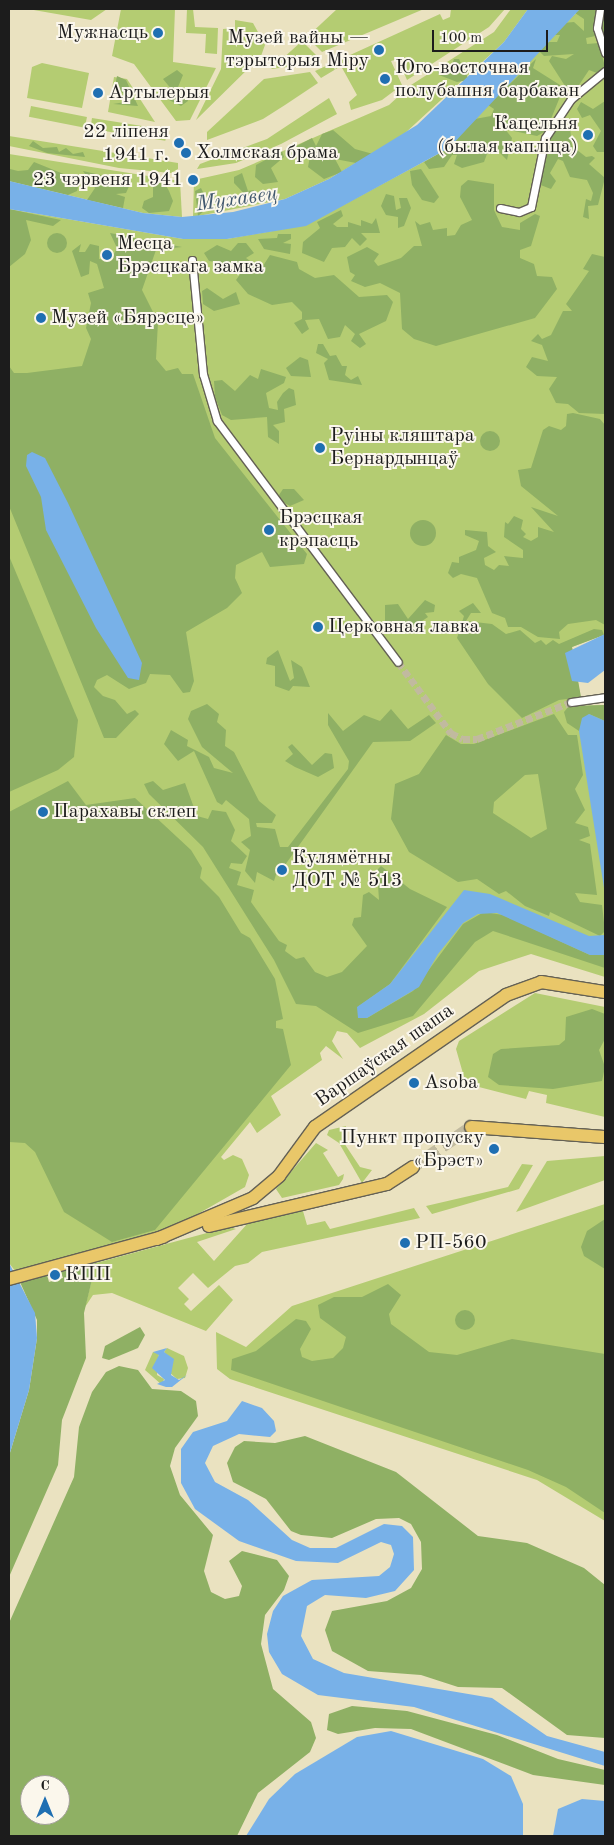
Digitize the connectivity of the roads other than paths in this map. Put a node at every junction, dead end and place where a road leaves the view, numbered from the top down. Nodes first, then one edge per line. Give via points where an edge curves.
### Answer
1 (600, 9) edge
2 (605, 53) edge
3 (605, 71) edge
4 (500, 208) dead end
5 (192, 260) dead end
6 (398, 662) tunnel mouth
7 (601, 698) edge
8 (571, 702) tunnel mouth
9 (605, 992) edge
10 (471, 1127) tunnel mouth
11 (605, 1137) edge
12 (414, 1167) tunnel mouth
13 (157, 1239) junction
14 (9, 1279) edge

1 - 2 street via 597,28
3 - 4 street via 571,99 545,138 531,207 519,212
5 - 6 street via 203,374 217,421
7 - 8 street
9 - 13 highway, Варшаўская шаша via 541,982 506,995 315,1127 279,1176 253,1198
10 - 11 highway
12 - 13 highway, Варшаўская шаша via 387,1184
13 - 14 highway, Варшаўская шаша

